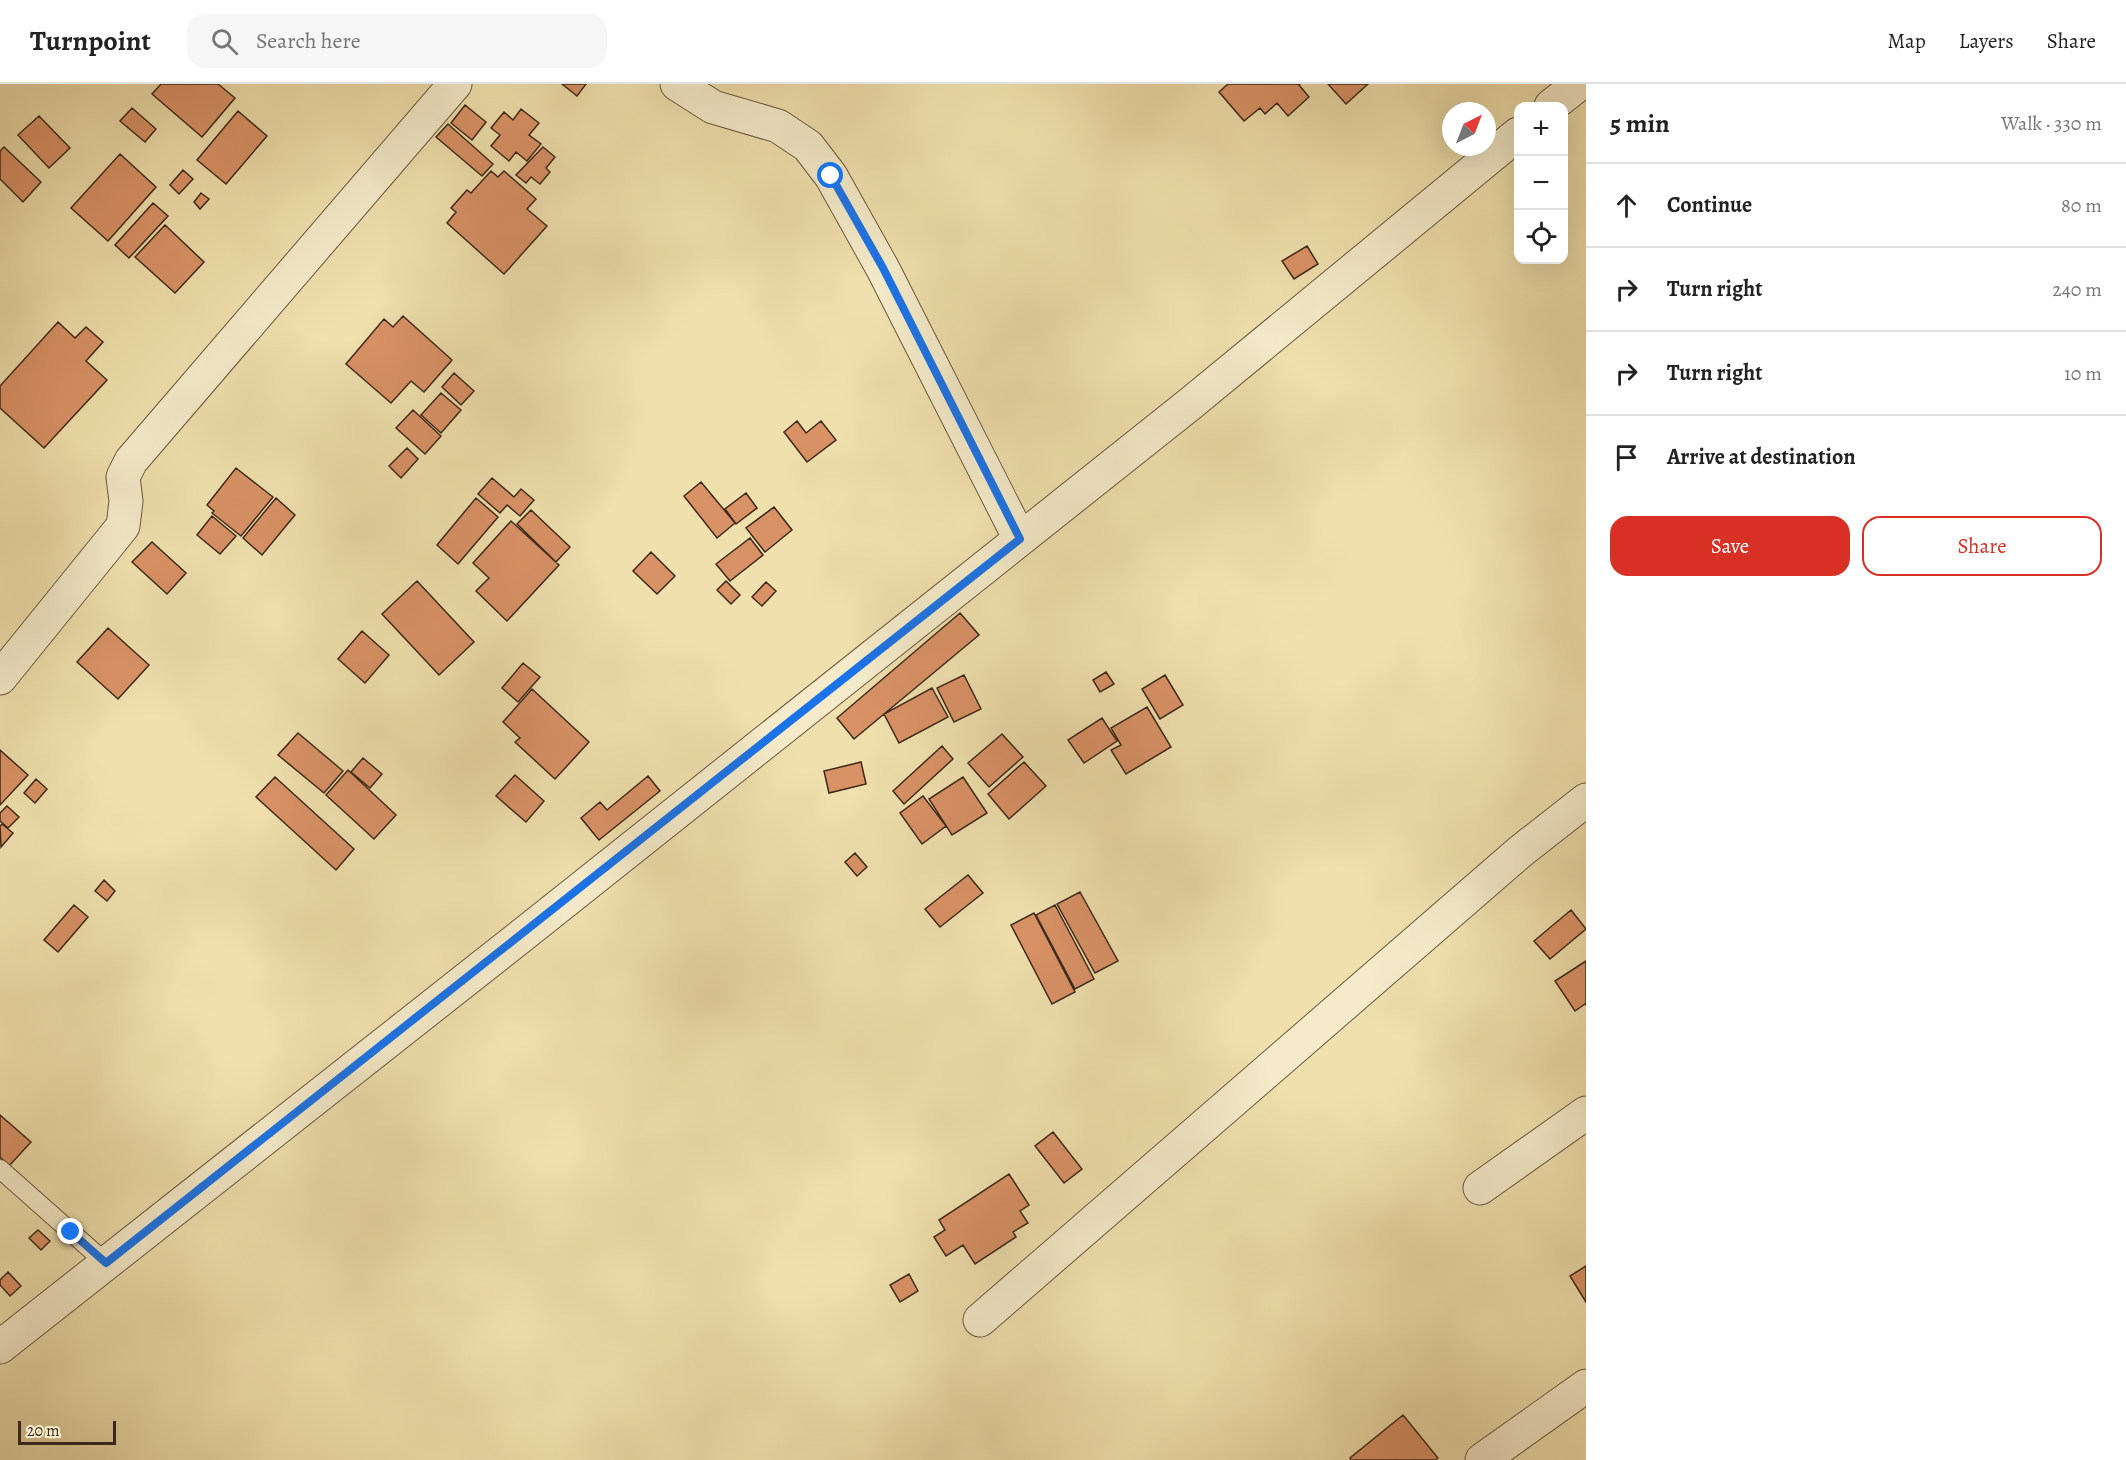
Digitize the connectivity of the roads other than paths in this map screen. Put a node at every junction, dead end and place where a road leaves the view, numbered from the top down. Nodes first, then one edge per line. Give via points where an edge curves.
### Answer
1 (455, 84) edge
2 (677, 84) edge
3 (1579, 84) edge
4 (1556, 102) edge
5 (1514, 137) edge
6 (1020, 539) junction
7 (0, 678) edge
8 (1586, 800) edge
9 (1586, 1113) edge
10 (0, 1169) edge
11 (1480, 1188) dead end
12 (106, 1263) junction
13 (980, 1320) dead end
14 (0, 1347) edge
15 (1586, 1386) edge
16 (1482, 1460) edge

1 - 7 street via 130,461 123,477 123,526
2 - 6 street via 713,107 778,126 808,146 831,176 883,268
3 - 4 street
5 - 6 street via 1190,405
6 - 12 street
8 - 13 street via 1521,851
9 - 11 street
10 - 12 lane
12 - 14 street
15 - 16 street

